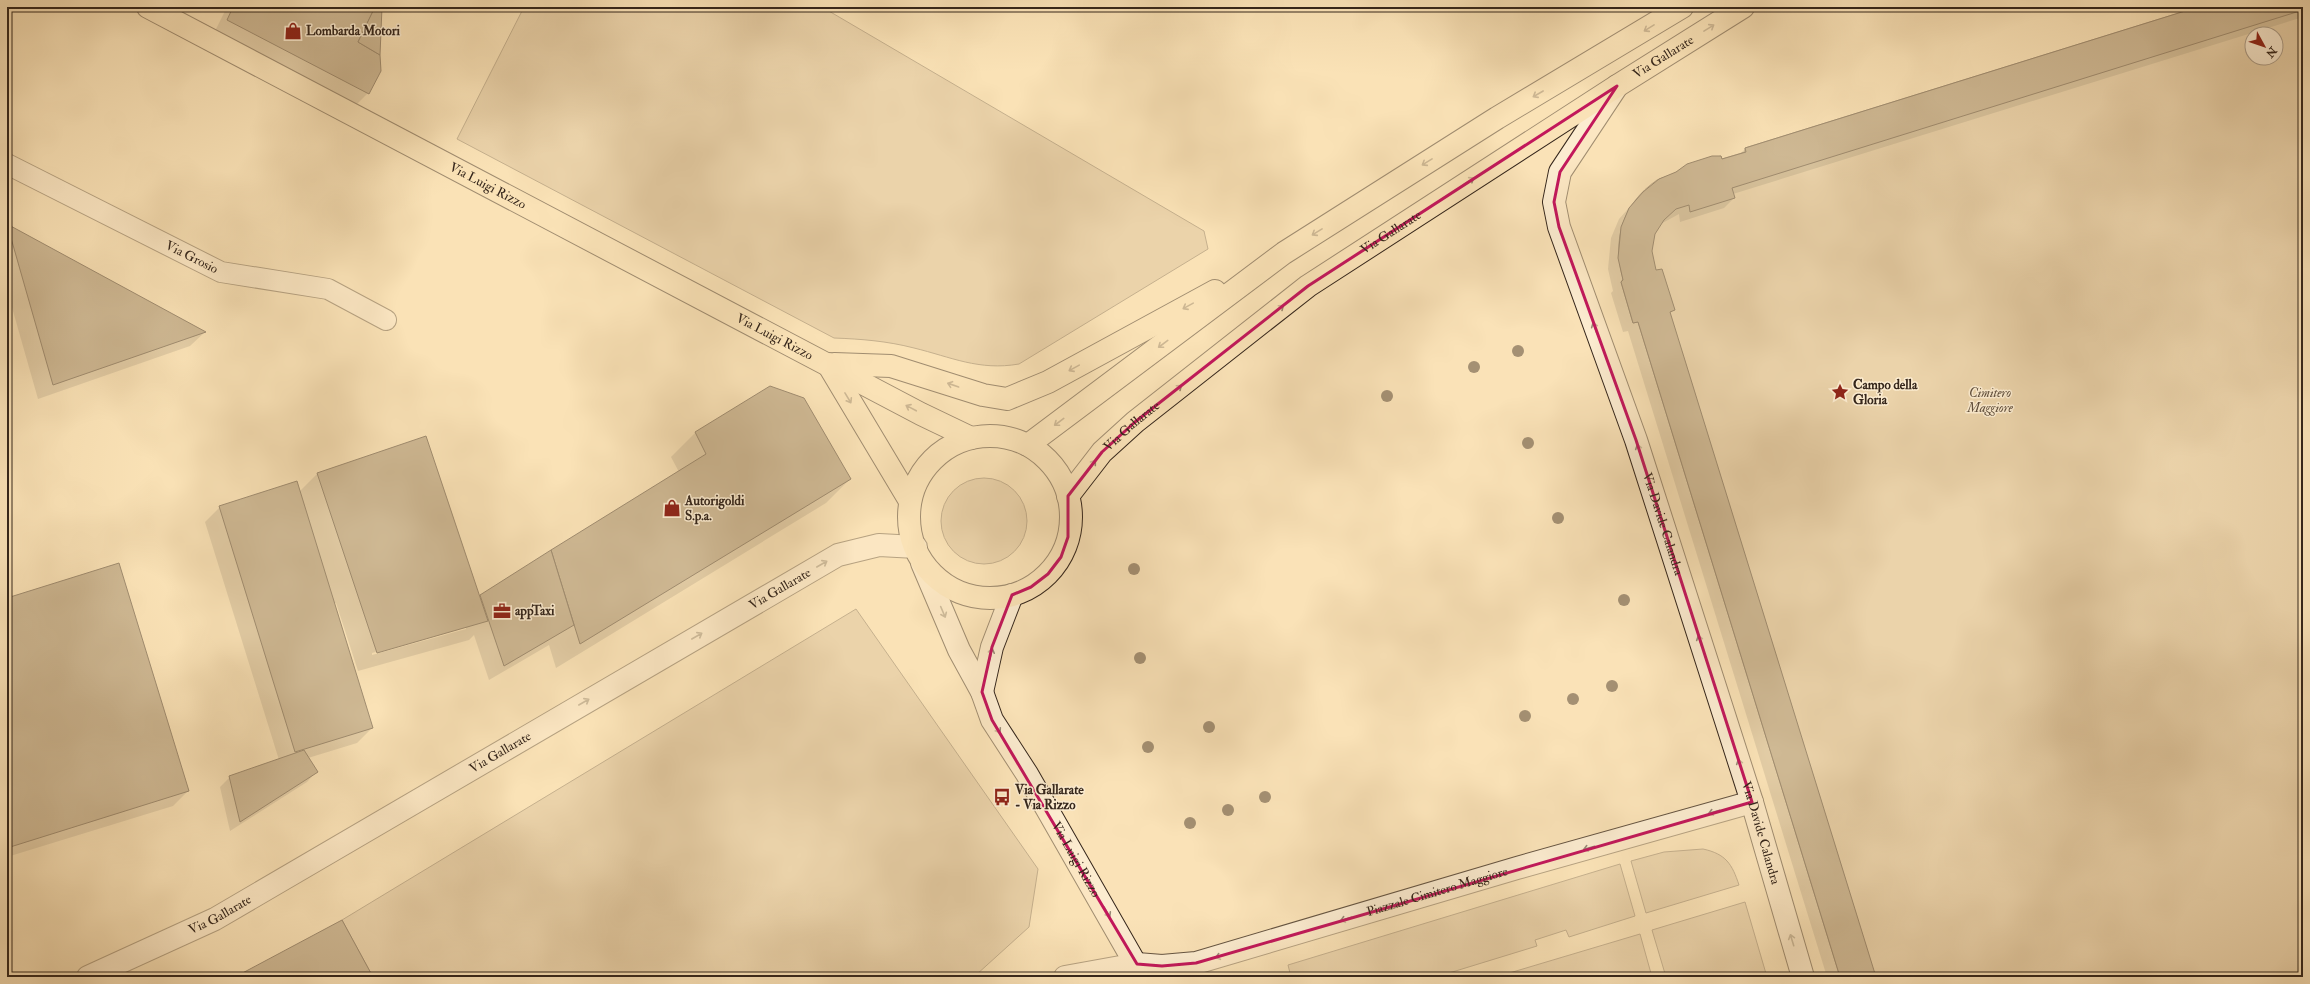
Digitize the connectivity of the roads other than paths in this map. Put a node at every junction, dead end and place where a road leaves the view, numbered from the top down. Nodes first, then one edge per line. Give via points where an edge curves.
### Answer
1 (148, 7) edge
2 (1682, 7) edge
3 (1743, 7) edge
4 (1616, 86) junction
5 (7, 164) edge
6 (1284, 253) junction
7 (386, 320) dead end
8 (828, 364) junction
9 (971, 438) junction
10 (1028, 445) junction
11 (1068, 496) junction
12 (910, 501) junction
13 (919, 555) junction
14 (1012, 595) junction
15 (982, 692) junction
16 (1752, 802) junction
17 (1140, 970) edge
18 (88, 977) edge
19 (1065, 977) edge
20 (1804, 977) edge

1 - 8 main road, Via Luigi Rizzo
2 -> 6 main road via 1497,118
4 -> 3 main road, Via Gallarate
11 -> 4 main road, Via Gallarate via 1102,452 1135,422 1308,286
16 -> 4 street, Via Davide Calandra via 1636,440 1559,227 1554,202 1560,172
5 - 7 lane, Via Grosio via 221,272 328,289
6 -> 8 main road via 1048,382 1007,399 983,395 891,366
6 -> 10 main road
9 -> 8 main road, Via Luigi Rizzo
8 -> 12 main road, Via Luigi Rizzo
9 - 10 main road via 1010,438
9 - 12 main road via 950,446 932,460 918,479
10 - 11 main road via 1046,458
11 - 14 main road via 1071,516 1068,537 1061,557 1048,574 1031,587
12 - 13 main road via 909,524
13 - 14 main road via 940,582 962,594 987,599
13 -> 15 street, Via Luigi Rizzo via 959,650
18 -> 13 street, Via Gallarate via 214,919 838,555 880,545
15 -> 14 street via 992,647
15 -> 17 street, Via Luigi Rizzo via 992,720 1027,774
16 -> 17 street, Piazzale Cimitero Maggiore via 1196,963
20 -> 16 street, Via Davide Calandra
17 - 19 street, Piazzale Cimitero Maggiore

